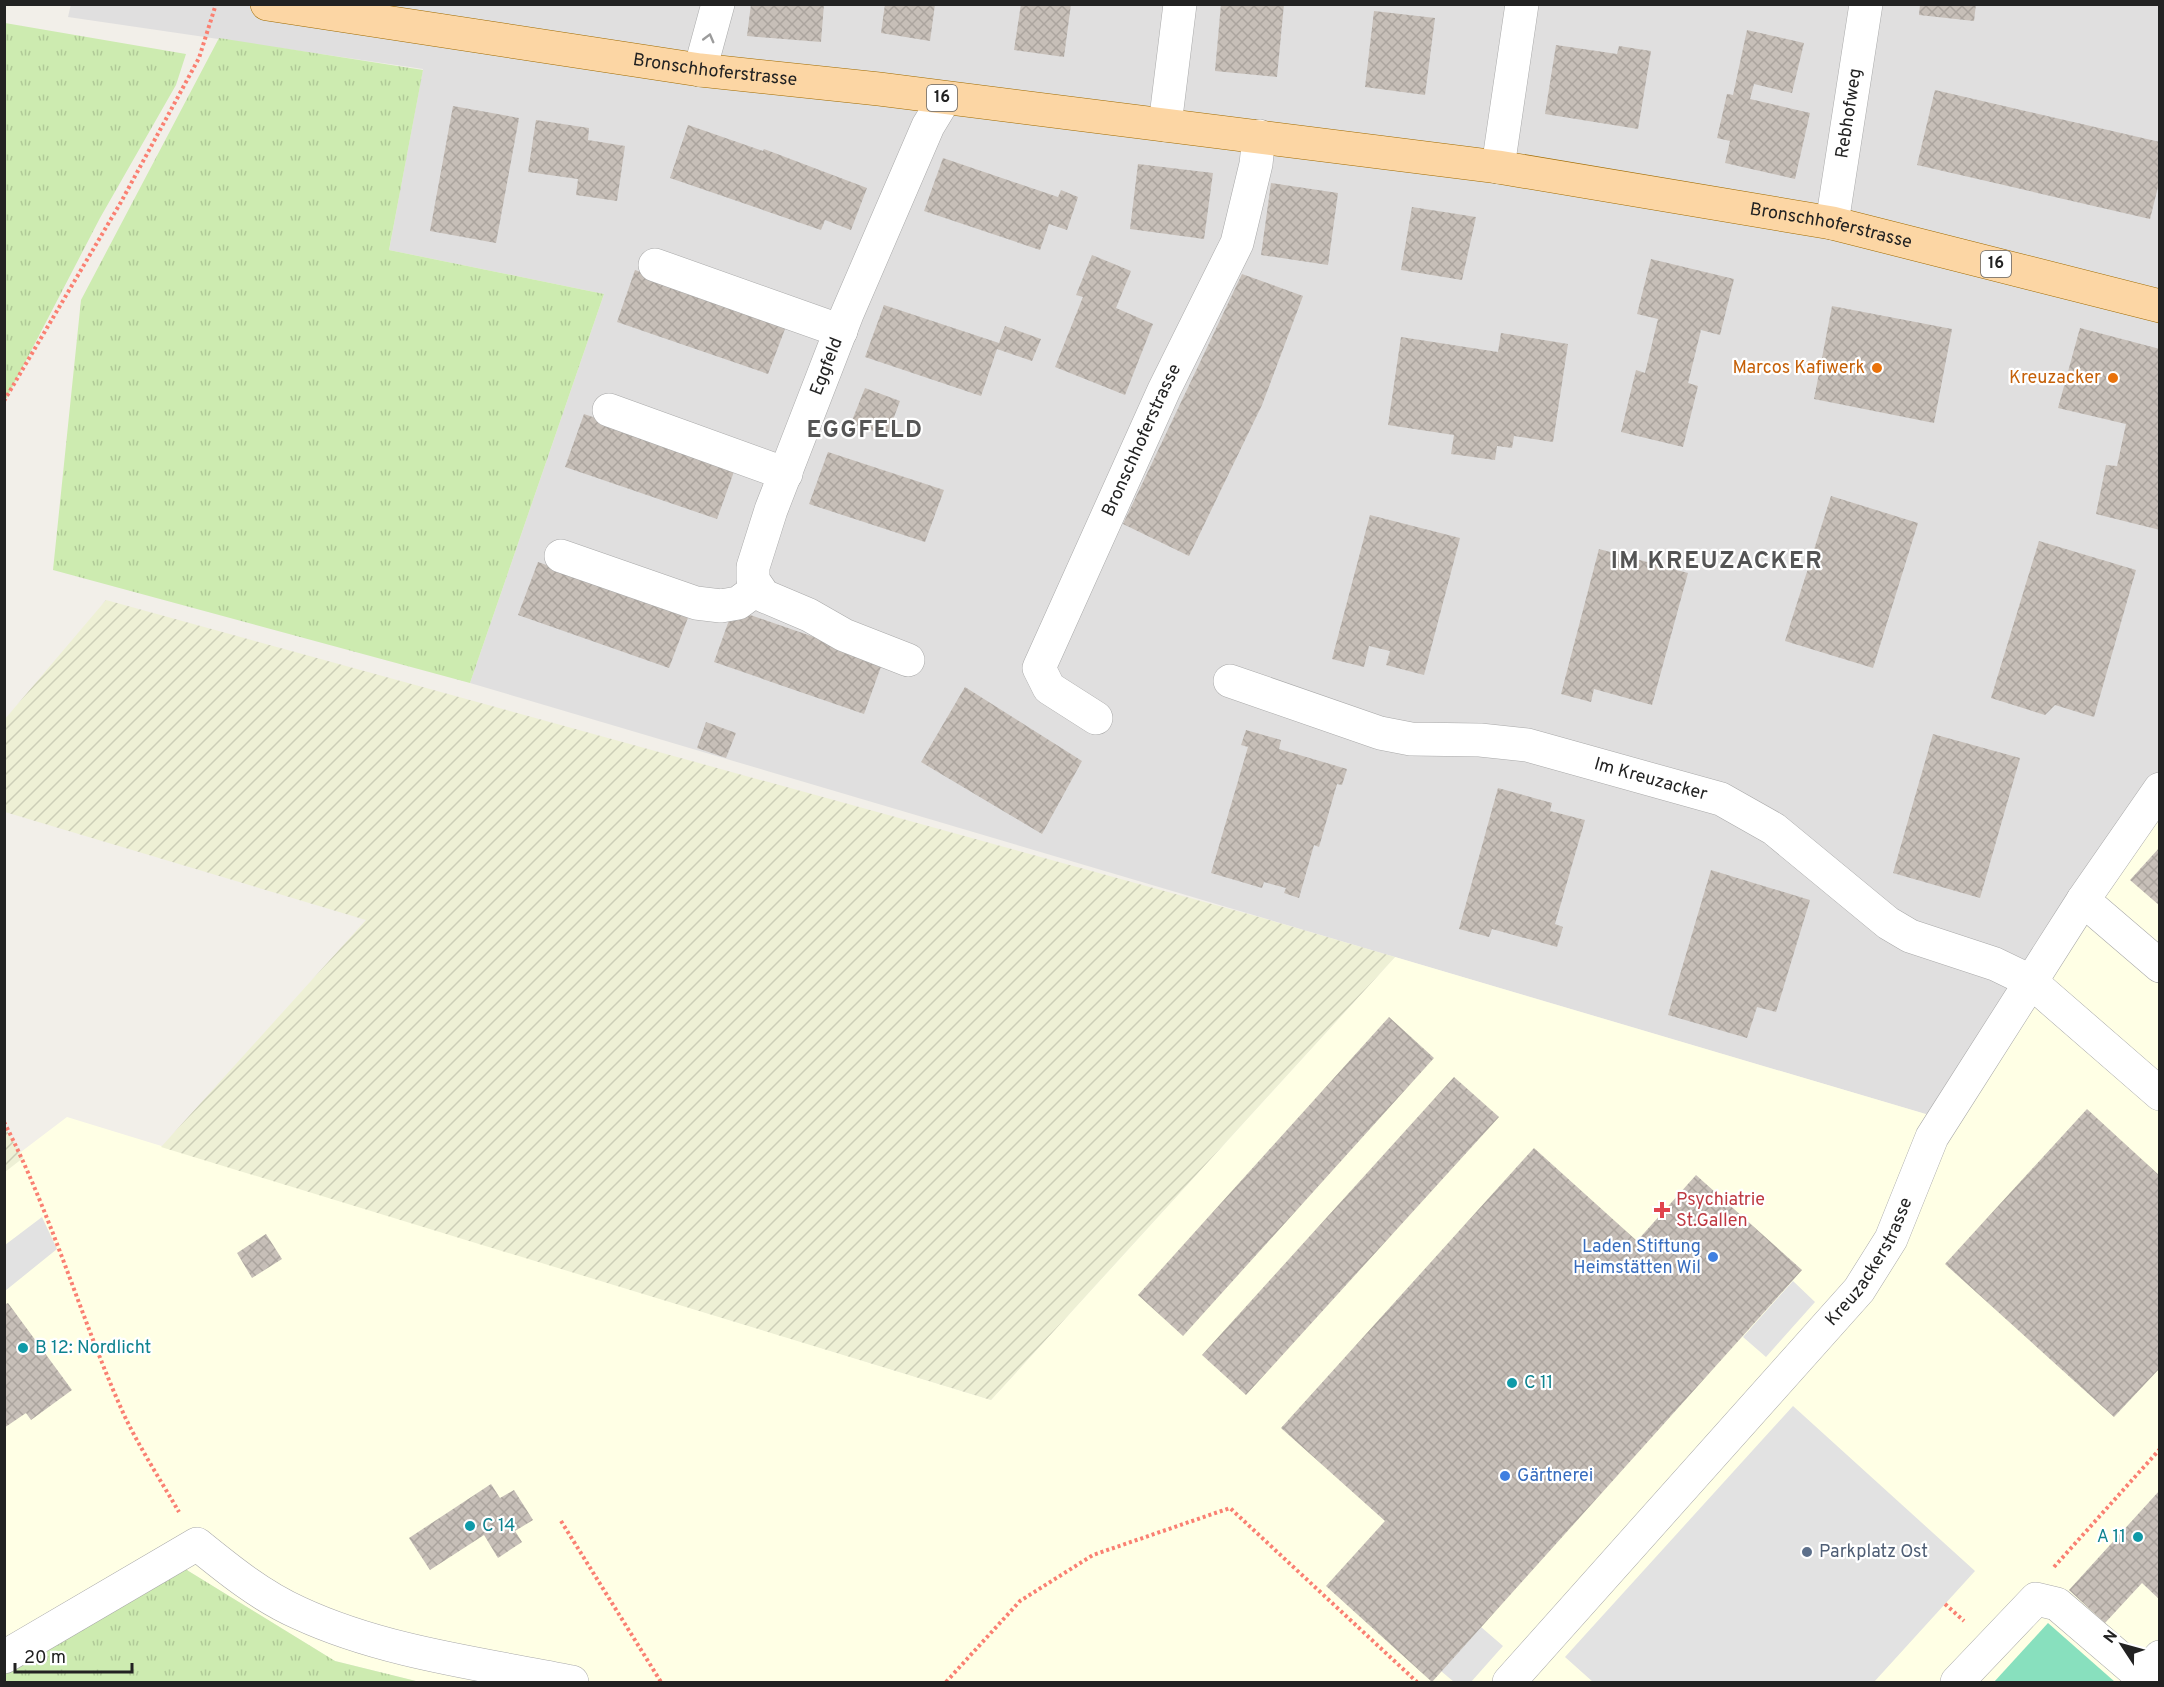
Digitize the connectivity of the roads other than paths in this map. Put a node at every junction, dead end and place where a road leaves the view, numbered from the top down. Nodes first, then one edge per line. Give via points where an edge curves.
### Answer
1 (267, 4) edge
2 (718, 4) edge
3 (1180, 4) edge
4 (1522, 4) edge
5 (1866, 4) edge
6 (700, 70) junction
7 (945, 98) junction
8 (1165, 125) junction
9 (1259, 136) junction
10 (1498, 167) junction
11 (1832, 223) junction
12 (655, 265) dead end
13 (2160, 306) edge
14 (841, 331) junction
15 (609, 410) dead end
16 (786, 474) junction
17 (561, 556) dead end
18 (757, 589) junction
19 (908, 660) dead end
20 (1230, 681) dead end
21 (1096, 718) dead end
22 (2160, 789) edge
23 (2083, 900) junction
24 (2160, 966) edge
25 (2030, 981) junction
26 (2160, 1095) edge
27 (4, 1657) edge
28 (2150, 1672) edge
29 (1526, 1677) edge
30 (572, 1683) edge
31 (1958, 1683) edge

1 - 6 main road, Bronschhoferstrasse / 16
6 -> 2 street
3 - 8 street
4 - 10 street
5 - 11 street, Rebhofweg
6 - 7 main road, Bronschhoferstrasse / 16
7 - 8 main road, Bronschhoferstrasse / 16
7 - 14 street, Eggfeld via 928,126
8 - 9 main road, Bronschhoferstrasse / 16
9 - 10 main road, Bronschhoferstrasse / 16
9 - 21 street, Bronschhoferstrasse via 1237,243 1164,390 1039,668 1049,688
10 - 11 main road, Bronschhoferstrasse / 16
11 - 13 main road, Bronschhoferstrasse / 16
12 - 14 street
14 - 16 street, Eggfeld
15 - 16 street
16 - 18 street, Eggfeld via 753,567
17 - 18 street via 696,603 738,603
18 - 19 street via 775,602 844,635
20 - 25 street, Im Kreuzacker via 1380,732 1411,739 1527,745 1721,799 1774,829 1888,923 1910,936 1995,964
22 - 23 street, Kreuzackerstrasse
23 - 24 street
23 - 25 street, Kreuzackerstrasse
25 - 26 street, Im Kreuzacker
25 - 29 street, Kreuzackerstrasse via 1932,1137 1891,1239 1859,1290
27 - 30 street via 197,1544 271,1598 339,1629
28 - 31 street via 2057,1604 2036,1599

